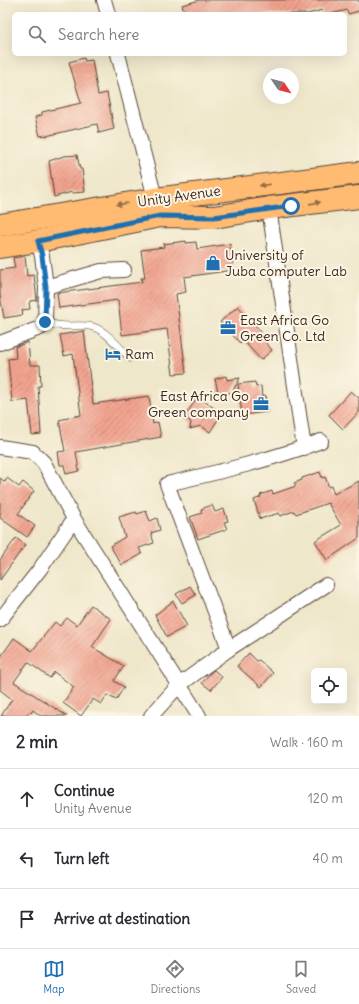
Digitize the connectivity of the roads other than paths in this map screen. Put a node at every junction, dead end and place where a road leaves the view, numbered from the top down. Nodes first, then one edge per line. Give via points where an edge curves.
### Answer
1 (104, 0) edge
2 (107, 12) edge
3 (119, 56) edge
4 (359, 173) edge
5 (359, 197) edge
6 (158, 207) junction
7 (269, 208) junction
8 (0, 225) edge
9 (38, 241) junction
10 (0, 247) edge
11 (124, 270) dead end
12 (46, 287) junction
13 (45, 322) junction
14 (0, 343) edge
15 (130, 358) dead end
16 (321, 441) dead end
17 (0, 447) edge
18 (304, 448) junction
19 (74, 519) junction
20 (326, 585) dead end
21 (0, 620) edge
22 (229, 649) junction
23 (180, 685) junction
24 (151, 716) edge
25 (199, 716) edge

1 - 2 street
3 - 6 street
4 -> 6 main road, Unity Avenue
7 -> 5 main road, Unity Avenue
6 - 7 main road, Unity Avenue via 214,217
6 -> 8 main road, Unity Avenue
6 - 9 main road, Unity Avenue
7 - 18 street
9 - 10 main road, Unity Avenue
9 - 12 street
11 - 12 street via 102,271
12 - 13 street
13 - 14 street via 40,328
13 - 15 lane via 55,326 90,326 99,330
16 - 18 street
17 - 19 street via 33,452 44,462
18 - 22 street via 167,484
19 - 21 street
19 - 23 street
20 - 22 street
22 - 23 street
23 - 24 street
23 - 25 street

